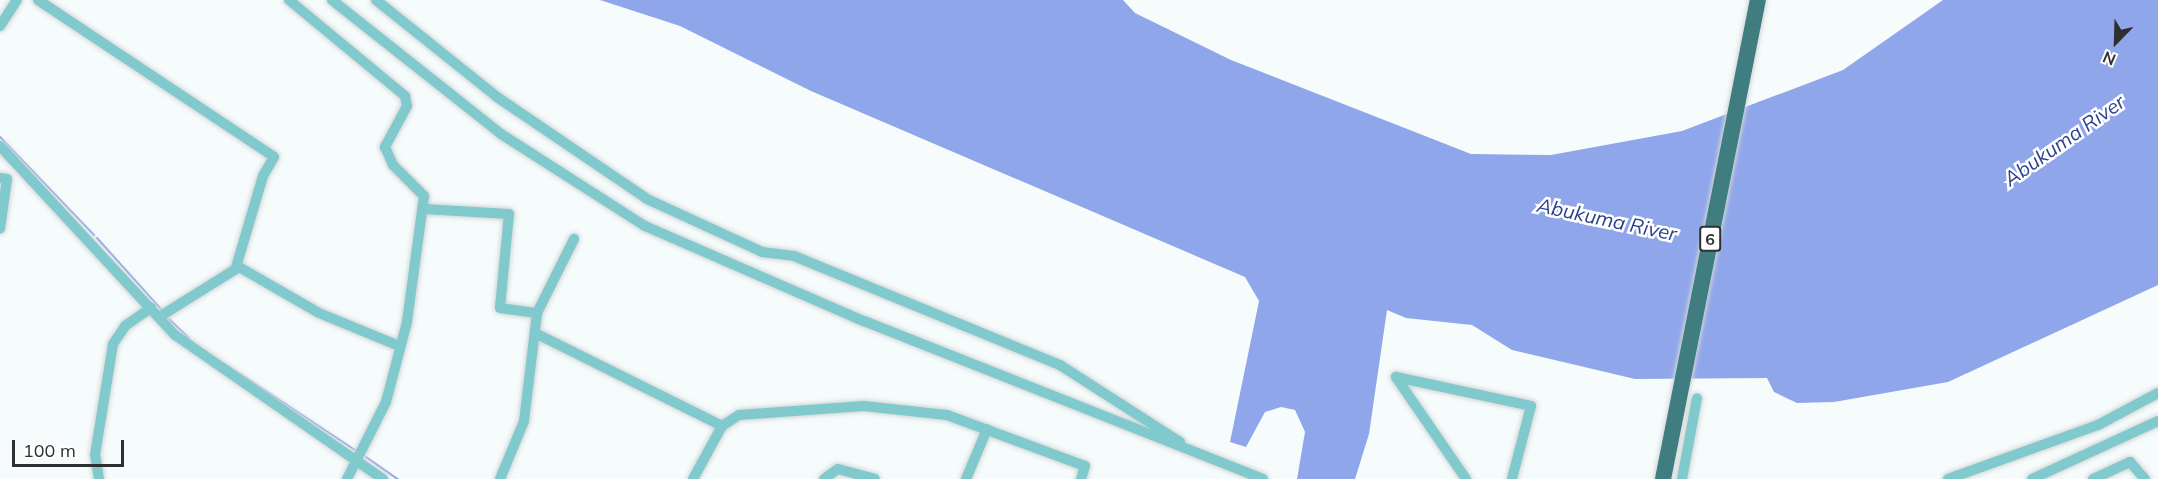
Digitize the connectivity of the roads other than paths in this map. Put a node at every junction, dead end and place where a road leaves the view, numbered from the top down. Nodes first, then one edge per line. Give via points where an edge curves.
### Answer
1 (17, 0) edge
2 (38, 0) edge
3 (289, 0) edge
4 (332, 0) edge
5 (376, 0) edge
6 (1758, 0) edge
7 (0, 27) edge
8 (0, 146) edge
9 (3, 178) edge
10 (32, 179) junction
11 (424, 209) junction
12 (0, 229) edge
13 (574, 239) dead end
14 (236, 267) junction
15 (155, 312) junction
16 (537, 314) junction
17 (535, 333) junction
18 (399, 346) junction
19 (2158, 393) edge
20 (1697, 398) dead end
21 (2158, 421) edge
22 (722, 426) junction
23 (987, 429) junction
24 (1206, 458) junction
25 (359, 462) junction
26 (99, 479) edge
27 (347, 479) edge
28 (383, 479) edge
29 (500, 479) edge
30 (693, 479) edge
31 (824, 479) edge
32 (875, 479) edge
33 (966, 479) edge
34 (1081, 479) edge
35 (1263, 479) edge
36 (1466, 479) edge
37 (1512, 479) edge
38 (1663, 479) edge
39 (1682, 479) edge
40 (1948, 479) edge
41 (2032, 479) edge
42 (2093, 479) edge
43 (2145, 479) edge

1 - 7 street
2 - 14 street via 274,158 263,176
3 - 11 street via 405,96 406,106 385,147 393,165 424,196
4 - 24 street via 501,134 645,226
5 - 24 street via 497,97 647,199 762,252 794,256 1060,365
6 - 38 highway, 6
8 - 10 street
9 - 10 street
9 - 12 street
10 - 15 street
11 - 16 street via 509,214 500,308
11 - 18 street
13 - 16 street
14 - 15 street
14 - 18 street via 319,313
15 - 25 street via 203,357
15 - 26 street via 124,326 113,344 95,455
16 - 17 street
17 - 22 street
17 - 29 street via 524,421
18 - 25 street via 386,402
19 - 40 street via 2098,425
20 - 39 street
21 - 41 street
22 - 23 street via 739,415 864,406 947,415
22 - 30 street
23 - 33 street
23 - 34 street via 1084,466
24 - 35 street
25 - 27 street
25 - 28 street
31 - 32 street via 838,469
36 - 37 street via 1396,377 1532,406
42 - 43 street via 2130,462

